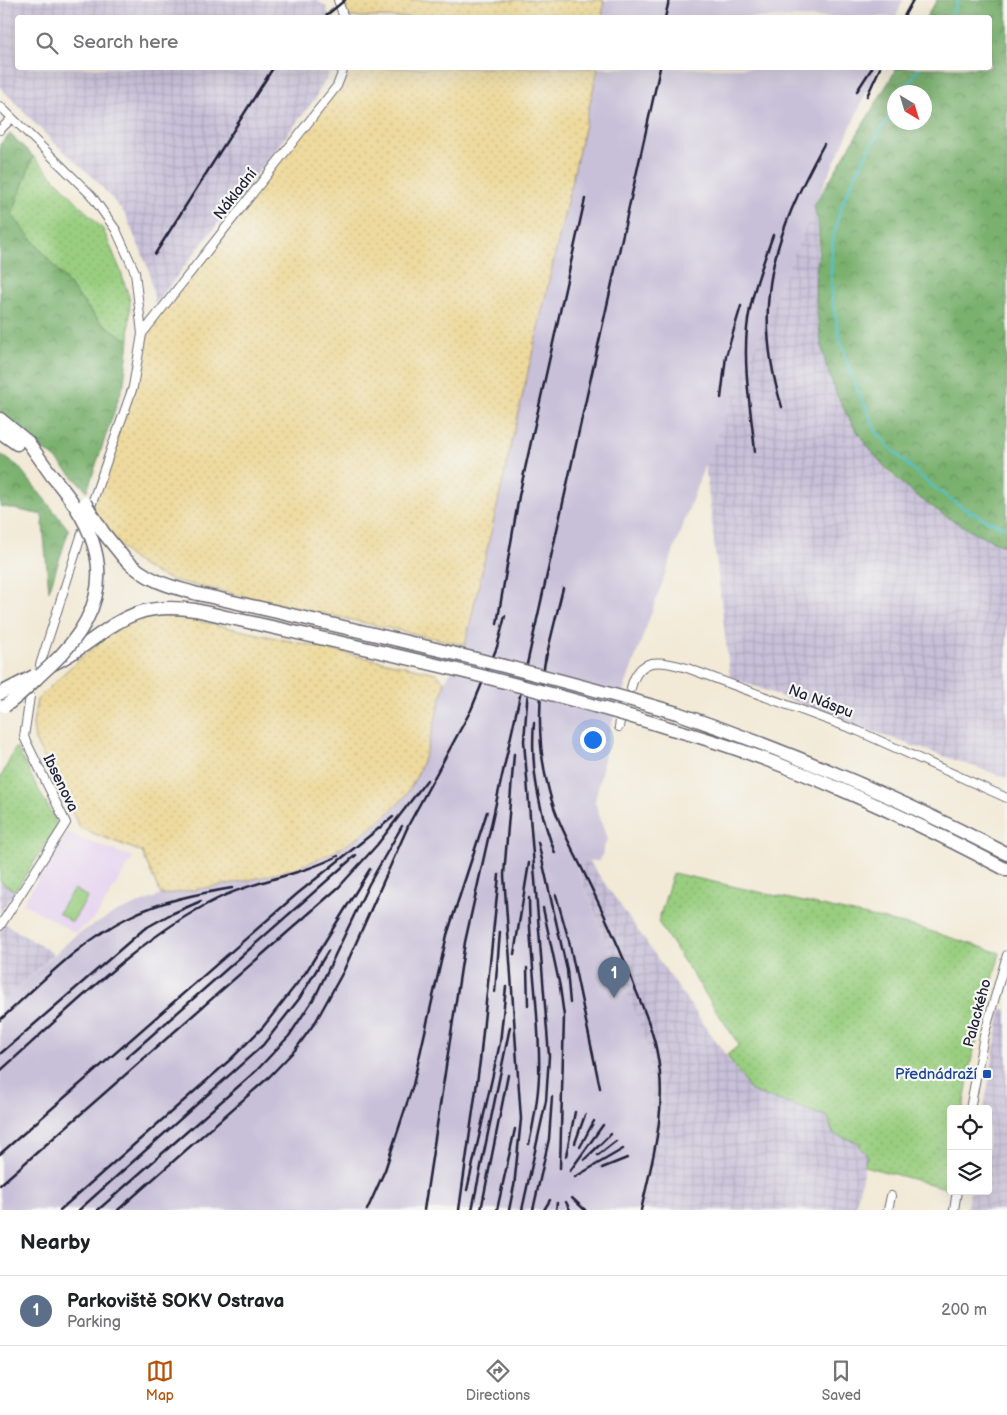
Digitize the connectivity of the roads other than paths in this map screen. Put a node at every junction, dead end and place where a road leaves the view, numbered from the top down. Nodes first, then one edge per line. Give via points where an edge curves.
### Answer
1 (338, 0) edge
2 (343, 15) edge
3 (343, 70) edge
4 (0, 106) edge
5 (12, 118) junction
6 (0, 130) edge
7 (142, 334) junction
8 (0, 420) edge
9 (0, 432) edge
10 (52, 476) junction
11 (91, 506) dead end
12 (83, 530) dead end
13 (45, 666) junction
14 (631, 688) dead end
15 (0, 693) edge
16 (30, 696) dead end
17 (2, 709) edge
18 (1007, 798) edge
19 (1007, 854) edge
20 (1007, 870) edge
21 (0, 926) edge
22 (1007, 954) edge
23 (971, 1105) edge
24 (956, 1195) edge
25 (891, 1196) dead end
26 (888, 1210) edge
27 (954, 1210) edge

1 - 2 street
3 - 7 street, Nákladní via 337,86
4 - 5 street, Nákladní
5 - 6 street
5 - 7 street, Nákladní via 91,195 116,230 135,272
7 - 11 street, Nákladní via 133,387
8 - 10 highway via 28,442
9 - 10 highway
10 - 13 highway, bridge via 77,507 90,531 98,573 95,600 85,626 70,648
10 - 19 highway, bridge via 85,503 124,558 138,572 157,582 444,650 677,713 845,777
12 - 13 street
13 - 15 highway, bridge via 26,681
13 - 17 highway, bridge via 26,691
13 - 20 highway, bridge via 77,653 94,637 132,614 153,608 175,607 438,665 585,702 672,729 746,753 839,791
14 - 18 street, Na Náspu via 634,676 642,667 652,662 670,663 858,731
16 - 21 street, Ibsenova via 24,737 66,823
22 - 23 street, Palackého via 985,1029
24 - 27 street
25 - 26 street

